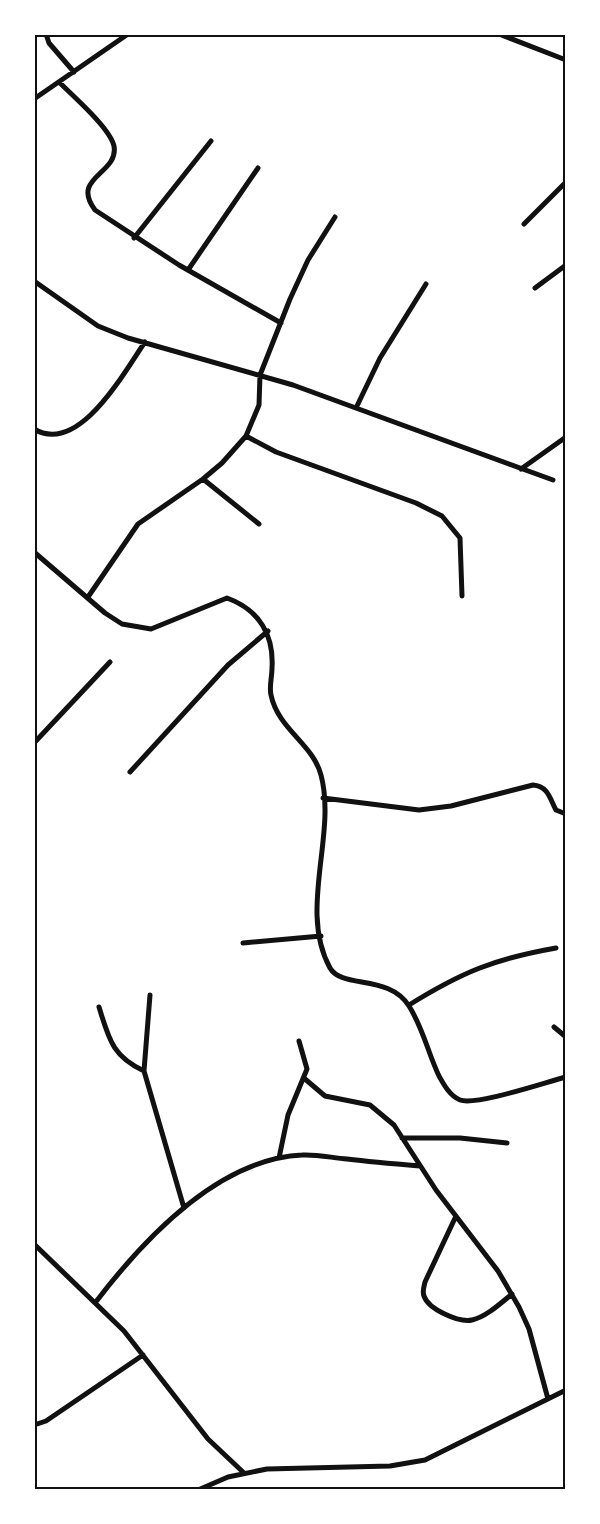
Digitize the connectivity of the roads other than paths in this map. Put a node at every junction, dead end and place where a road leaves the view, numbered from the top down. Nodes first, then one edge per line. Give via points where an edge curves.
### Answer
1 (46, 34) edge
2 (128, 34) edge
3 (499, 34) edge
4 (514, 37) edge
5 (566, 60) edge
6 (74, 72) junction
7 (59, 82) junction
8 (34, 99) edge
9 (211, 141) dead end
10 (258, 168) dead end
11 (566, 182) edge
12 (335, 217) dead end
13 (524, 224) dead end
14 (134, 238) junction
15 (566, 265) edge
16 (188, 270) junction
17 (34, 281) edge
18 (426, 284) dead end
19 (535, 288) dead end
20 (281, 323) junction
21 (145, 342) junction
22 (260, 375) junction
23 (356, 408) junction
24 (34, 429) edge
25 (246, 436) junction
26 (566, 437) edge
27 (521, 469) junction
28 (202, 479) junction
29 (554, 480) dead end
30 (259, 524) dead end
31 (34, 552) edge
32 (462, 596) dead end
33 (88, 597) junction
34 (268, 631) junction
35 (110, 662) dead end
36 (34, 743) edge
37 (130, 772) dead end
38 (323, 798) junction
39 (566, 814) edge
40 (321, 936) junction
41 (243, 943) dead end
42 (556, 948) dead end
43 (150, 994) dead end
44 (409, 1005) junction
45 (99, 1007) dead end
46 (554, 1027) dead end
47 (566, 1037) edge
48 (299, 1041) dead end
49 (144, 1071) junction
50 (566, 1077) edge
51 (305, 1079) junction
52 (402, 1138) junction
53 (507, 1143) dead end
54 (279, 1158) junction
55 (420, 1166) junction
56 (184, 1208) junction
57 (456, 1216) junction
58 (34, 1244) edge
59 (512, 1294) junction
60 (95, 1303) junction
61 (143, 1355) junction
62 (566, 1390) edge
63 (548, 1399) junction
64 (34, 1425) edge
65 (244, 1473) junction
66 (198, 1490) edge

1 - 6 street
2 - 6 street
3 - 4 street
4 - 5 street
6 - 7 street
7 - 8 street
7 - 14 street via 114,143 111,160 88,187 88,201
9 - 14 street
10 - 16 street
11 - 13 street
12 - 20 street via 308,260
14 - 16 street
15 - 19 street
16 - 20 street
17 - 21 street via 98,326
18 - 23 street via 380,358
20 - 22 street
21 - 22 street
21 - 24 street via 84,422 67,433 52,436
22 - 23 street
22 - 25 street via 259,405
23 - 27 street
25 - 28 street
25 - 32 street via 276,452 442,516 460,538
26 - 27 street
27 - 29 street
28 - 30 street
28 - 33 street via 138,524
31 - 33 street
33 - 34 street via 114,620 151,629 228,598 245,608
34 - 37 street via 228,665
34 - 38 street via 272,646 270,693 276,712 321,774
35 - 36 street
38 - 39 street via 419,810 540,785 556,810
38 - 40 street via 318,902
40 - 41 street
40 - 44 street via 331,970 380,984 400,994
42 - 44 street via 477,967
43 - 49 street
44 - 50 street via 440,1078 459,1100 482,1099
45 - 49 street via 117,1053
46 - 47 street
48 - 51 street via 305,1056
49 - 56 street
51 - 52 street via 325,1096 370,1105 388,1119
51 - 54 street via 288,1115
52 - 53 street
52 - 55 street
54 - 55 street via 303,1154
54 - 56 street via 231,1176
55 - 57 street
56 - 60 street via 142,1246
57 - 59 street
57 - 59 street via 425,1282 423,1292 427,1301 447,1315 472,1321
58 - 60 street
59 - 63 street via 529,1329
60 - 61 street
61 - 64 street via 46,1421
61 - 65 street via 208,1439
62 - 63 street
63 - 65 street via 425,1460 406,1465
65 - 66 street

